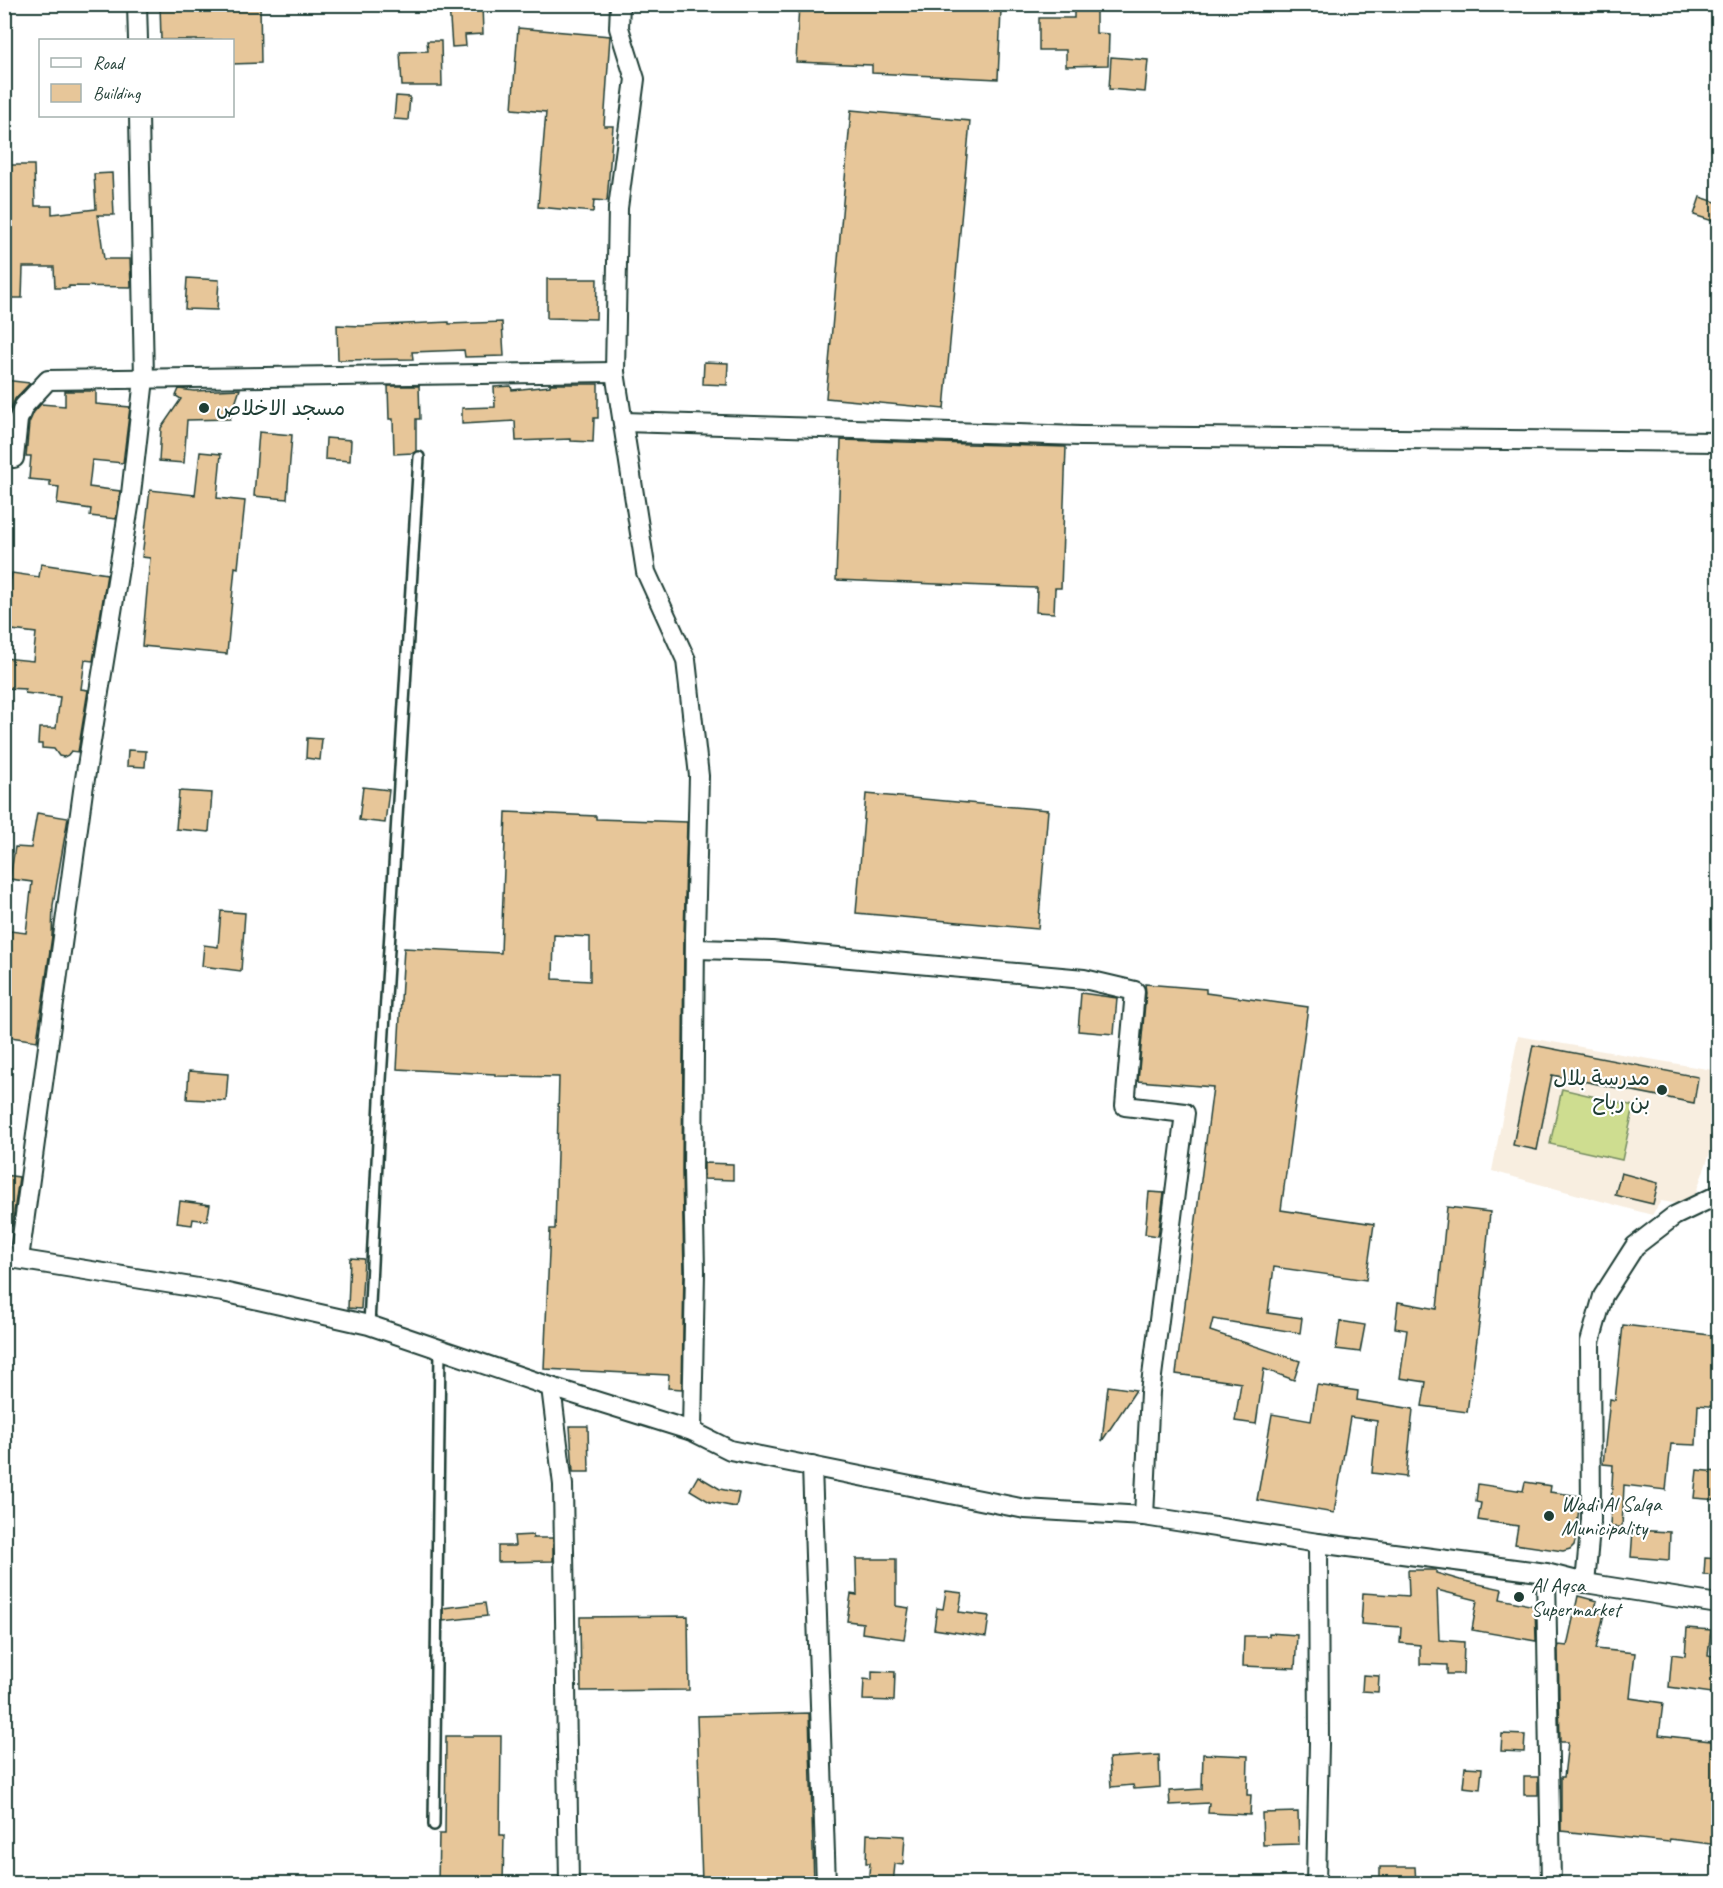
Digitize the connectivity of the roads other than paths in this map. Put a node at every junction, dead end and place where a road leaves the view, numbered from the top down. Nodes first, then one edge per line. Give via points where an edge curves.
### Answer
1 (137, 4) edge
2 (620, 4) edge
3 (138, 39) edge
4 (139, 117) edge
5 (615, 372) junction
6 (144, 379) junction
7 (624, 422) junction
8 (1719, 442) edge
9 (419, 457) dead end
10 (14, 458) dead end
11 (695, 949) junction
12 (1719, 1195) edge
13 (12, 1258) edge
14 (369, 1325) junction
15 (440, 1349) junction
16 (551, 1387) junction
17 (692, 1431) junction
18 (812, 1466) junction
19 (1144, 1516) junction
20 (1318, 1543) junction
21 (1546, 1573) junction
22 (1585, 1583) junction
23 (1719, 1604) edge
24 (434, 1825) dead end
25 (569, 1884) edge
26 (826, 1884) edge
27 (1316, 1884) edge
28 (1551, 1884) edge

1 - 3 street
2 - 5 street via 619,28 635,79 618,208
4 - 6 street
5 - 6 street
5 - 7 street
6 - 10 street via 48,380 24,406 18,420
6 - 13 street via 131,494
7 - 8 street via 1082,436
7 - 11 street via 646,572 686,660 699,777
9 - 14 lane
11 - 17 street
11 - 19 street via 772,951 1084,979 1135,991 1125,1106 1185,1113 1150,1392
12 - 22 street via 1674,1216 1635,1246 1603,1296 1590,1342 1591,1519
13 - 14 street via 223,1292
14 - 15 street
15 - 16 street
15 - 24 lane
16 - 17 street
16 - 25 street via 563,1485
17 - 18 street via 730,1450
18 - 19 street via 1025,1509
18 - 26 street
19 - 20 street
20 - 21 street
20 - 27 street
21 - 22 street
21 - 28 street
22 - 23 street

